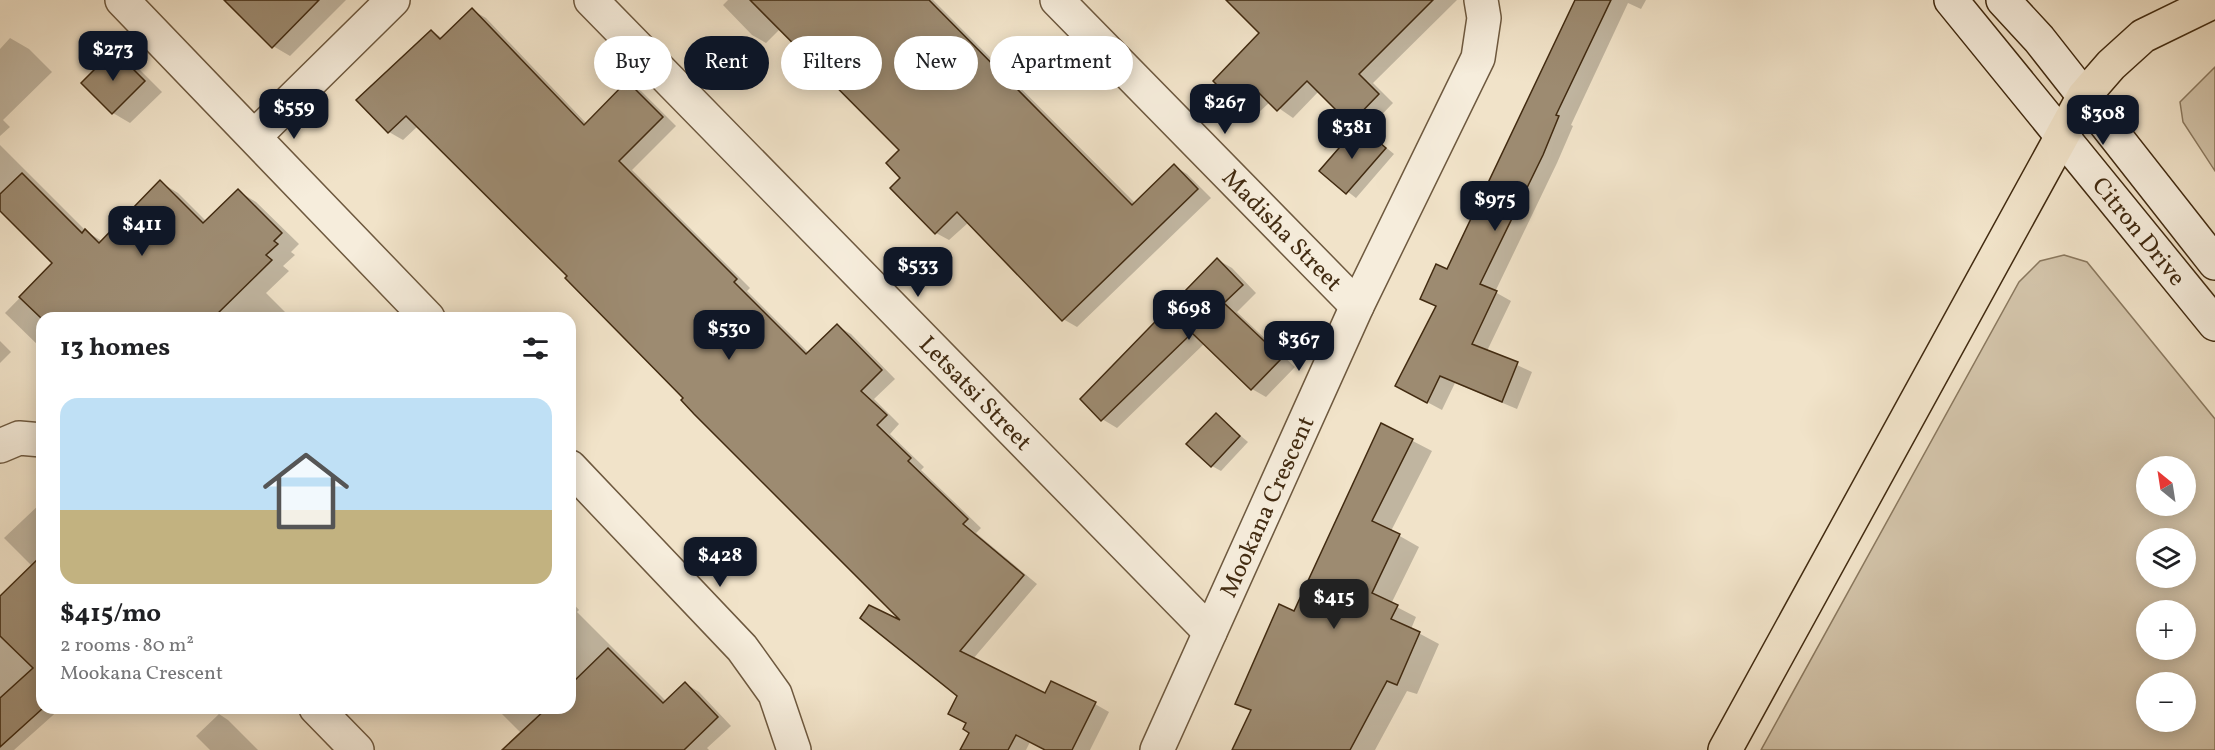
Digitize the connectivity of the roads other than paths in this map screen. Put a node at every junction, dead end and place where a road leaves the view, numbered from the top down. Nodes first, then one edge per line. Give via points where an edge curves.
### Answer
1 (122, 0) edge
2 (393, 0) edge
3 (591, 0) edge
4 (1057, 0) edge
5 (1481, 0) edge
6 (1951, 0) edge
7 (2002, 0) edge
8 (2215, 1) edge
9 (2084, 96) junction
10 (2062, 135) junction
11 (255, 136) junction
12 (2215, 263) edge
13 (1357, 306) junction
14 (422, 312) edge
15 (2215, 324) edge
16 (36, 439) edge
17 (0, 446) edge
18 (576, 473) edge
19 (1210, 632) junction
20 (322, 714) edge
21 (357, 750) edge
22 (794, 750) edge
23 (1157, 750) edge
24 (1725, 750) edge

1 - 11 street
2 - 11 street
3 - 19 street, Letsatsi Street
4 - 13 street, Madisha Street
5 - 13 street, Mookana Crescent via 1484,18 1478,58
6 - 10 street, Citron Drive
7 - 9 street, Citron Drive
8 - 9 highway via 2143,36
9 - 10 highway
9 - 12 street, Citron Drive
10 - 15 street, Citron Drive
10 - 24 highway
11 - 14 street
13 - 19 street, Mookana Crescent
16 - 17 street via 19,438
18 - 22 street via 742,648 775,694
19 - 23 street, Mookana Crescent
20 - 21 street

